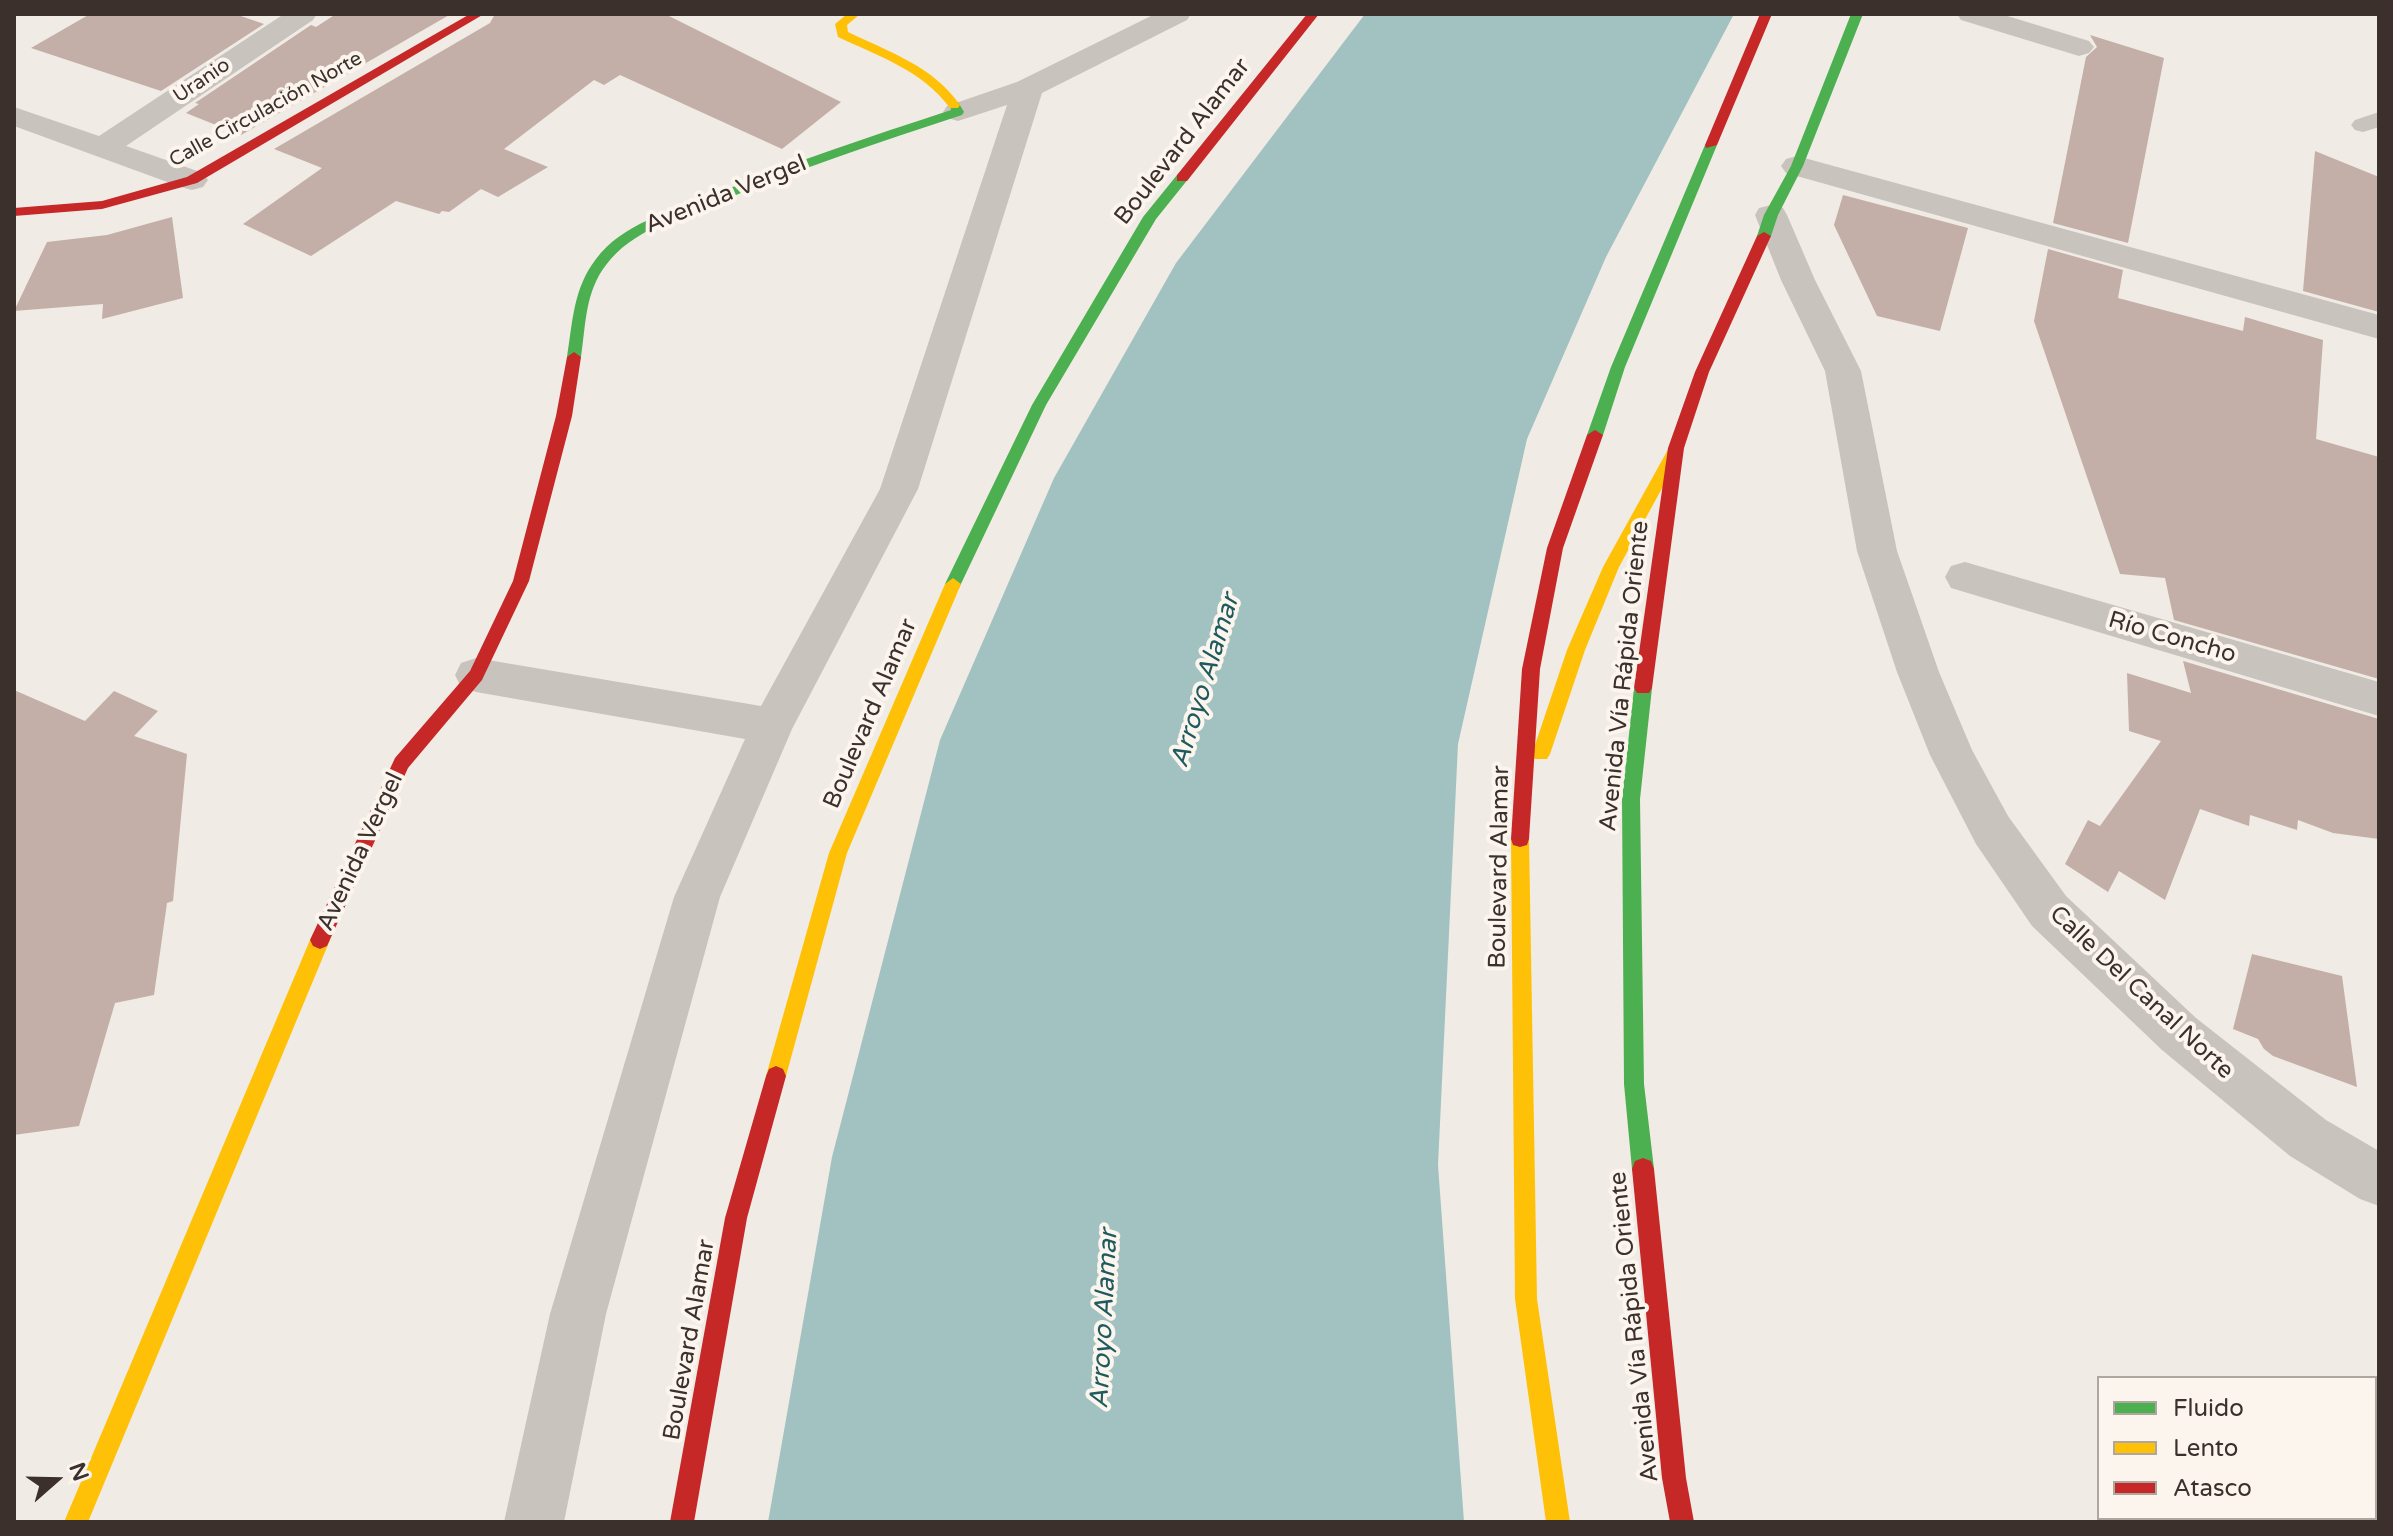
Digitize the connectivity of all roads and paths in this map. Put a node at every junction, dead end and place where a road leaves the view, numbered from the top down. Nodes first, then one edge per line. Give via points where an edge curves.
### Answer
1 (303, 14) edge
2 (478, 14) edge
3 (854, 14) edge
4 (1177, 14) edge
5 (1313, 14) edge
6 (1766, 14) edge
7 (1857, 14) edge
8 (1971, 14) edge
9 (2079, 47) dead end
10 (1028, 88) junction
11 (958, 112) junction
12 (14, 116) edge
13 (102, 148) junction
14 (1797, 166) junction
15 (192, 180) junction
16 (14, 212) edge
17 (1771, 215) junction
18 (2379, 327) edge
19 (1676, 448) junction
20 (1965, 577) dead end
21 (476, 675) junction
22 (2378, 703) edge
23 (772, 726) junction
24 (1520, 813) junction
25 (2379, 1180) edge
26 (76, 1522) edge
27 (534, 1522) edge
28 (682, 1522) edge
29 (1558, 1522) edge
30 (1682, 1522) edge

1 - 13 street, Uranio
2 - 15 main road, Calle Circulación Norte
3 - 11 main road via 841,24 842,34 932,80
4 - 10 street, Avenida Vergel
5 - 28 main road, Boulevard Alamar via 1150,217 1039,405 931,631 843,839 736,1218
6 - 24 main road, Boulevard Alamar via 1618,367 1555,548 1531,669
7 - 14 main road, Avenida Vía Rápida Oriente
8 - 9 street
10 - 11 street, Avenida Vergel
10 - 23 street via 899,489
11 - 21 main road, Avenida Vergel via 779,172 630,235 604,258 577,312 564,416 521,581
12 - 13 street
13 - 15 street
14 - 17 main road, Avenida Vía Rápida Oriente
14 - 18 street
15 - 16 main road, Calle Circulación Norte via 102,205
17 - 19 main road, Avenida Vía Rápida Oriente via 1702,372
17 - 25 street, Calle Del Canal Norte via 1843,371 1877,551 1918,672 1952,755 1992,830 2049,911 2179,1034 2308,1138
19 - 24 main road via 1611,567 1576,650
19 - 30 main road, Avenida Vía Rápida Oriente via 1631,799 1634,1084
20 - 22 street, Río Concho
21 - 23 street
21 - 26 main road, Avenida Vergel via 401,763 337,900
23 - 27 street via 697,897 578,1314
24 - 29 main road, Boulevard Alamar via 1526,1299

